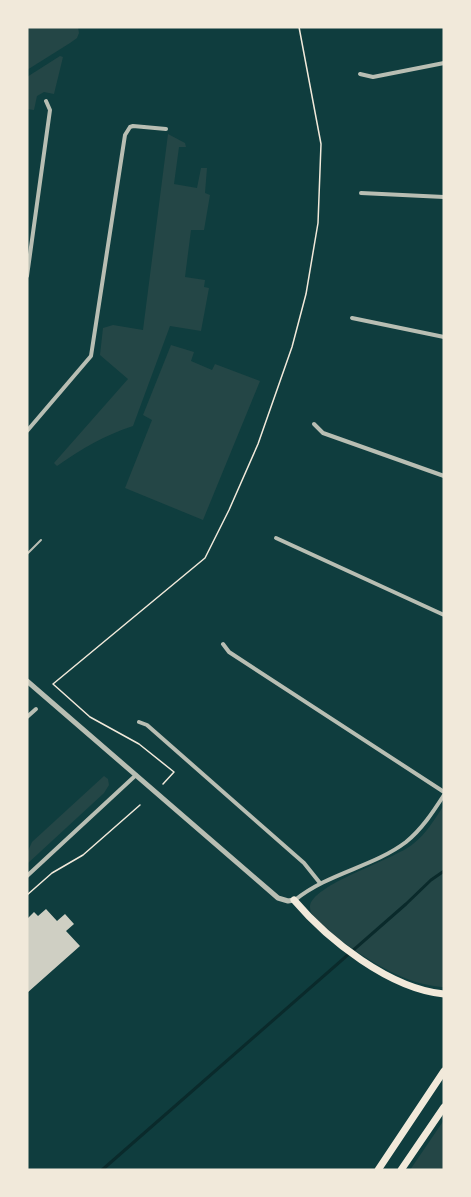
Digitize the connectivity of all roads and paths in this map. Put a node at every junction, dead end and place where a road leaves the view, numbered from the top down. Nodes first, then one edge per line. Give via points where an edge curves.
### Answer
1 (299, 27) edge
2 (444, 63) edge
3 (360, 74) dead end
4 (46, 102) dead end
5 (166, 129) dead end
6 (361, 193) dead end
7 (444, 197) edge
8 (27, 276) edge
9 (351, 318) dead end
10 (444, 337) edge
11 (314, 424) dead end
12 (27, 431) edge
13 (444, 476) edge
14 (276, 538) dead end
15 (41, 540) dead end
16 (27, 554) edge
17 (444, 615) edge
18 (223, 644) dead end
19 (27, 681) edge
20 (36, 709) dead end
21 (27, 717) edge
22 (139, 722) dead end
23 (136, 775) junction
24 (163, 784) dead end
25 (444, 794) edge
26 (140, 805) dead end
27 (27, 876) edge
28 (320, 883) junction
29 (27, 895) edge
30 (294, 900) junction
31 (444, 994) edge
32 (444, 1071) edge
33 (444, 1107) edge
34 (378, 1170) edge
35 (401, 1170) edge

1 - 24 path via 321,144 318,223 292,347 258,444 205,558 53,684 90,717 139,744 174,772
2 - 3 street via 373,77
4 - 8 street via 50,110
5 - 12 street via 133,126 125,135 91,356
6 - 7 street
9 - 10 street
11 - 13 street via 323,433
14 - 17 street
15 - 16 lane
18 - 25 street via 229,652
19 - 23 street
20 - 21 street
22 - 28 street via 304,863
23 - 27 street
23 - 30 street via 278,898
25 - 28 street via 418,831 404,843
26 - 29 path via 83,855 56,870
28 - 30 street
30 - 31 highway via 314,923 346,949 400,981
32 - 34 highway
33 - 35 highway

